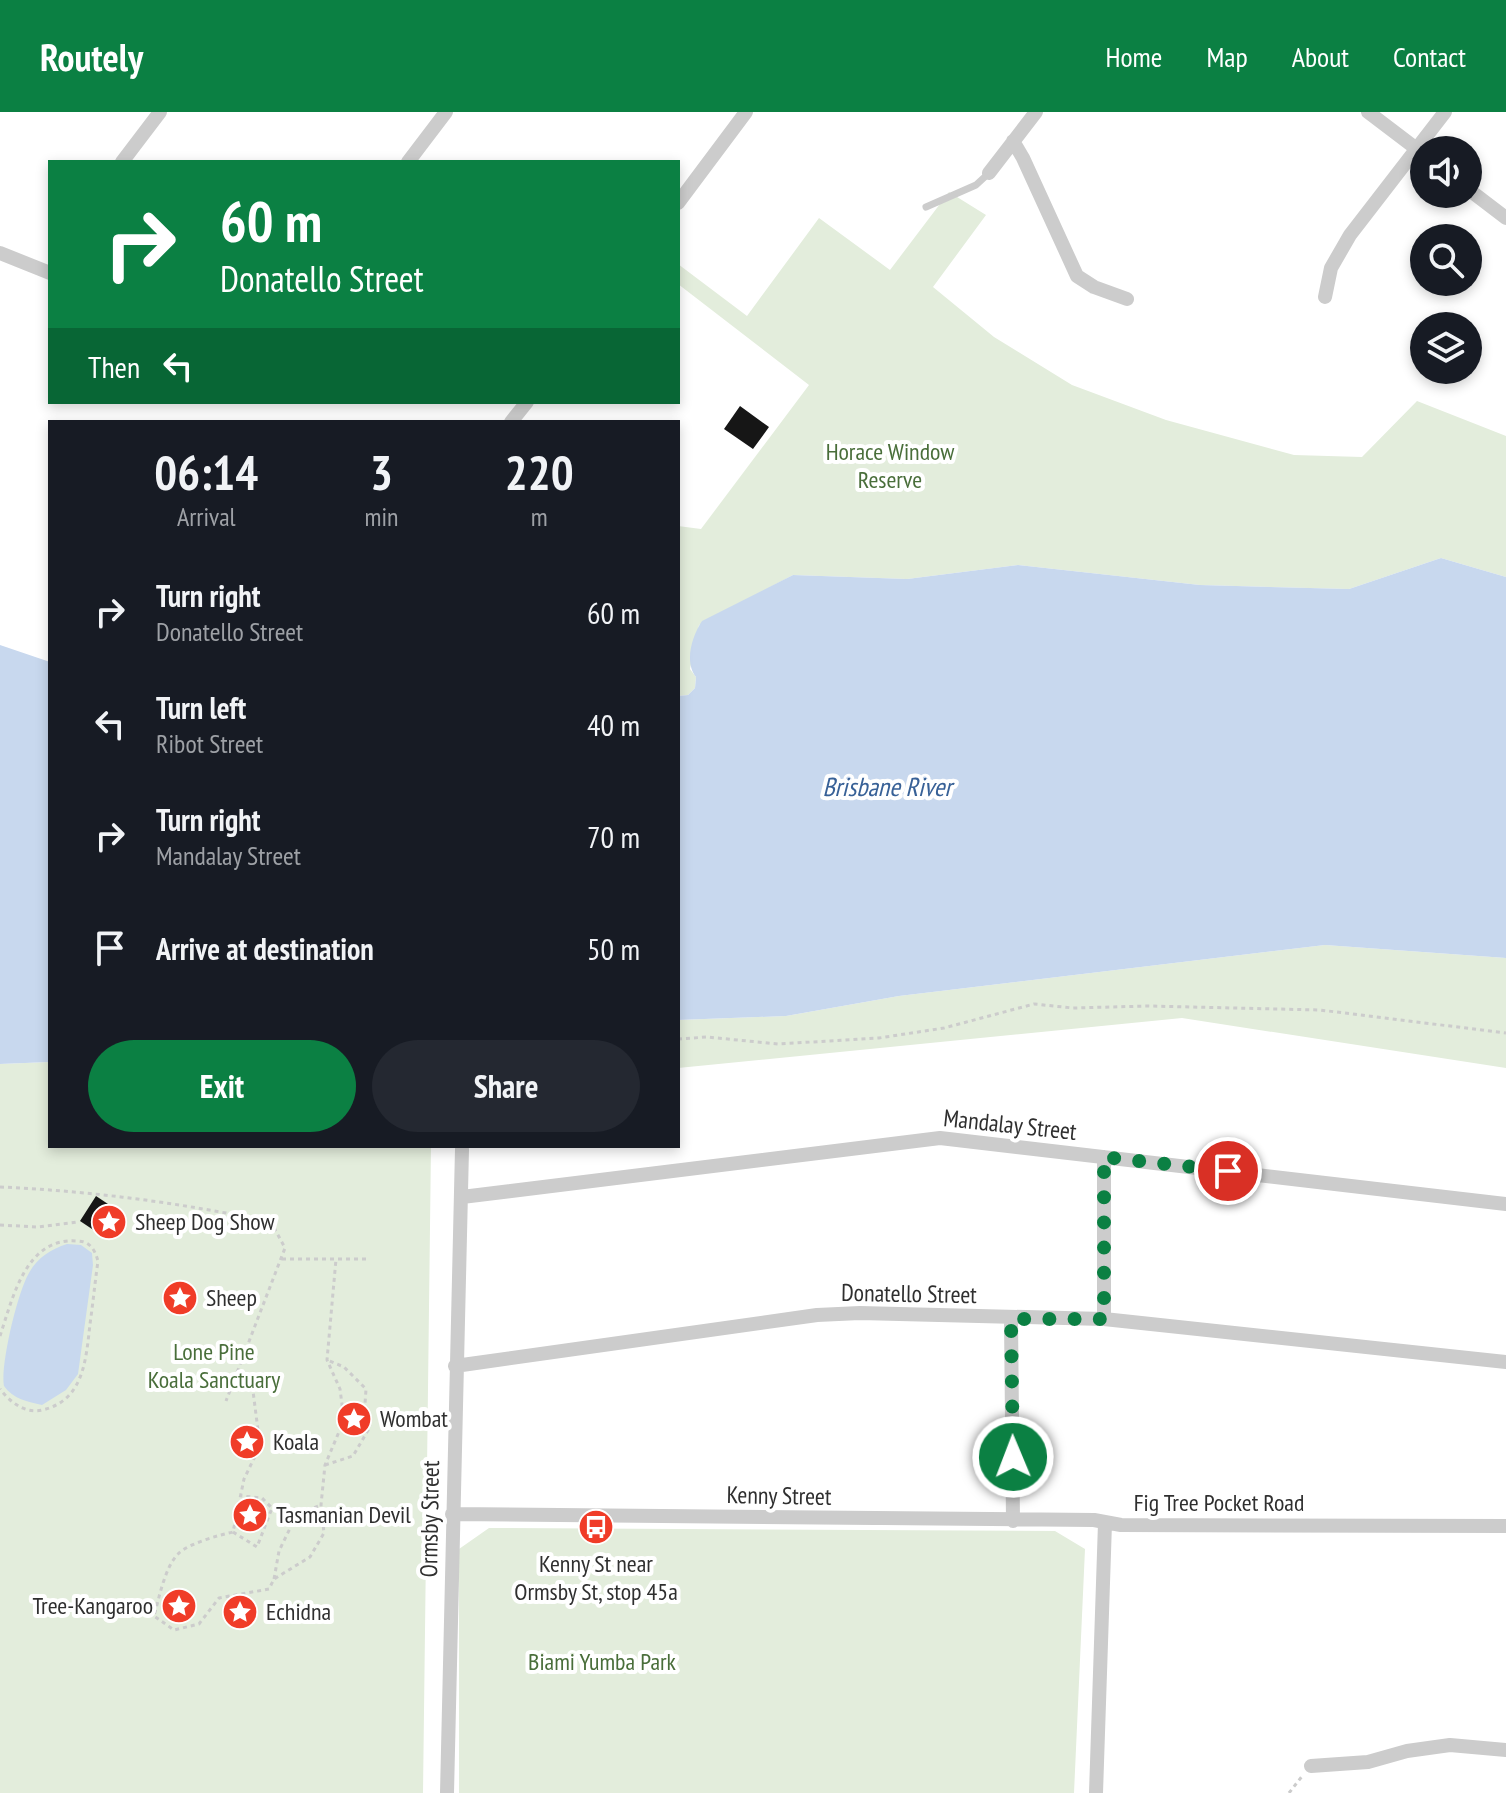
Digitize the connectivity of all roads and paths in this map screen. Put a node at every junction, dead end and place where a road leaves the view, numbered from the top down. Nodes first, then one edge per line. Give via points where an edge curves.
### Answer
1 (160, 112) edge
2 (446, 112) edge
3 (746, 112) edge
4 (1036, 112) edge
5 (1368, 112) edge
6 (1445, 112) edge
7 (1430, 136) edge
8 (1013, 141) junction
9 (1410, 144) edge
10 (124, 160) edge
11 (410, 160) edge
12 (1410, 164) edge
13 (989, 173) joint
14 (680, 200) edge
15 (1482, 200) edge
16 (926, 207) dead end
17 (1506, 218) edge
18 (0, 253) edge
19 (48, 269) edge
20 (1325, 297) dead end
21 (1127, 299) dead end
22 (525, 404) edge
23 (513, 420) edge
24 (1506, 1033) edge
25 (680, 1039) edge
26 (462, 1149) dead end
27 (1104, 1157) junction
28 (0, 1187) edge
29 (462, 1197) junction
30 (1506, 1204) edge
31 (77, 1222) dead end
32 (0, 1225) edge
33 (282, 1259) junction
34 (336, 1259) junction
35 (370, 1259) dead end
36 (0, 1310) edge
37 (7, 1316) junction
38 (1011, 1319) junction
39 (1104, 1319) junction
40 (0, 1336) edge
41 (327, 1360) junction
42 (1506, 1362) edge
43 (455, 1366) junction
44 (233, 1384) junction
45 (0, 1389) edge
46 (226, 1401) dead end
47 (325, 1465) junction
48 (241, 1496) junction
49 (321, 1505) junction
50 (452, 1514) junction
51 (1013, 1521) junction
52 (1105, 1523) junction
53 (1506, 1526) edge
54 (233, 1532) junction
55 (274, 1579) junction
56 (1506, 1750) edge
57 (1311, 1766) joint
58 (447, 1793) edge
59 (1096, 1793) edge
60 (1289, 1793) edge

1 - 10 street
2 - 11 street
3 - 14 street
4 - 8 street
5 - 9 street
6 - 7 street
8 - 13 street
8 - 21 street via 1077,276
12 - 20 street via 1336,257
13 - 16 lane via 976,185
15 - 17 street
18 - 19 street
22 - 23 street
24 - 25 path via 1320,1010 1034,1004 944,1028 879,1038 778,1044
26 - 29 street, Ormsby Street
27 - 29 street, Mandalay Street via 940,1138
27 - 30 street, Mandalay Street
27 - 39 street
28 - 33 path via 152,1201 271,1222 285,1248
29 - 43 street, Ormsby Street
31 - 32 path
33 - 34 path
33 - 44 path
34 - 35 path
34 - 41 path
36 - 37 path
37 - 40 path
37 - 45 path via 24,1269 47,1246 83,1241 95,1250 86,1359 70,1396 39,1411 22,1408
38 - 39 street, Donatello Street
38 - 43 street, Donatello Street via 817,1315
38 - 51 street
39 - 42 street, Donatello Street
41 - 47 path via 340,1389 344,1420
41 - 47 path via 344,1367 366,1389 370,1427 353,1456
43 - 50 street, Ormsby Street
44 - 46 path
44 - 48 path via 253,1391 260,1446
47 - 49 path
48 - 54 path
48 - 54 path via 262,1498 272,1508 257,1547
49 - 55 path via 297,1514 279,1551
49 - 55 path via 324,1533 310,1557
50 - 51 street, Kenny Street
50 - 58 street, Ormsby Street
51 - 52 street, Kenny Street
52 - 53 street, Fig Tree Pocket Road
52 - 59 street, Fig Tree Pocket Road
54 - 55 path via 178,1554 154,1616 174,1630 199,1624 219,1598 269,1589
56 - 57 street via 1450,1745 1368,1762
57 - 60 path

